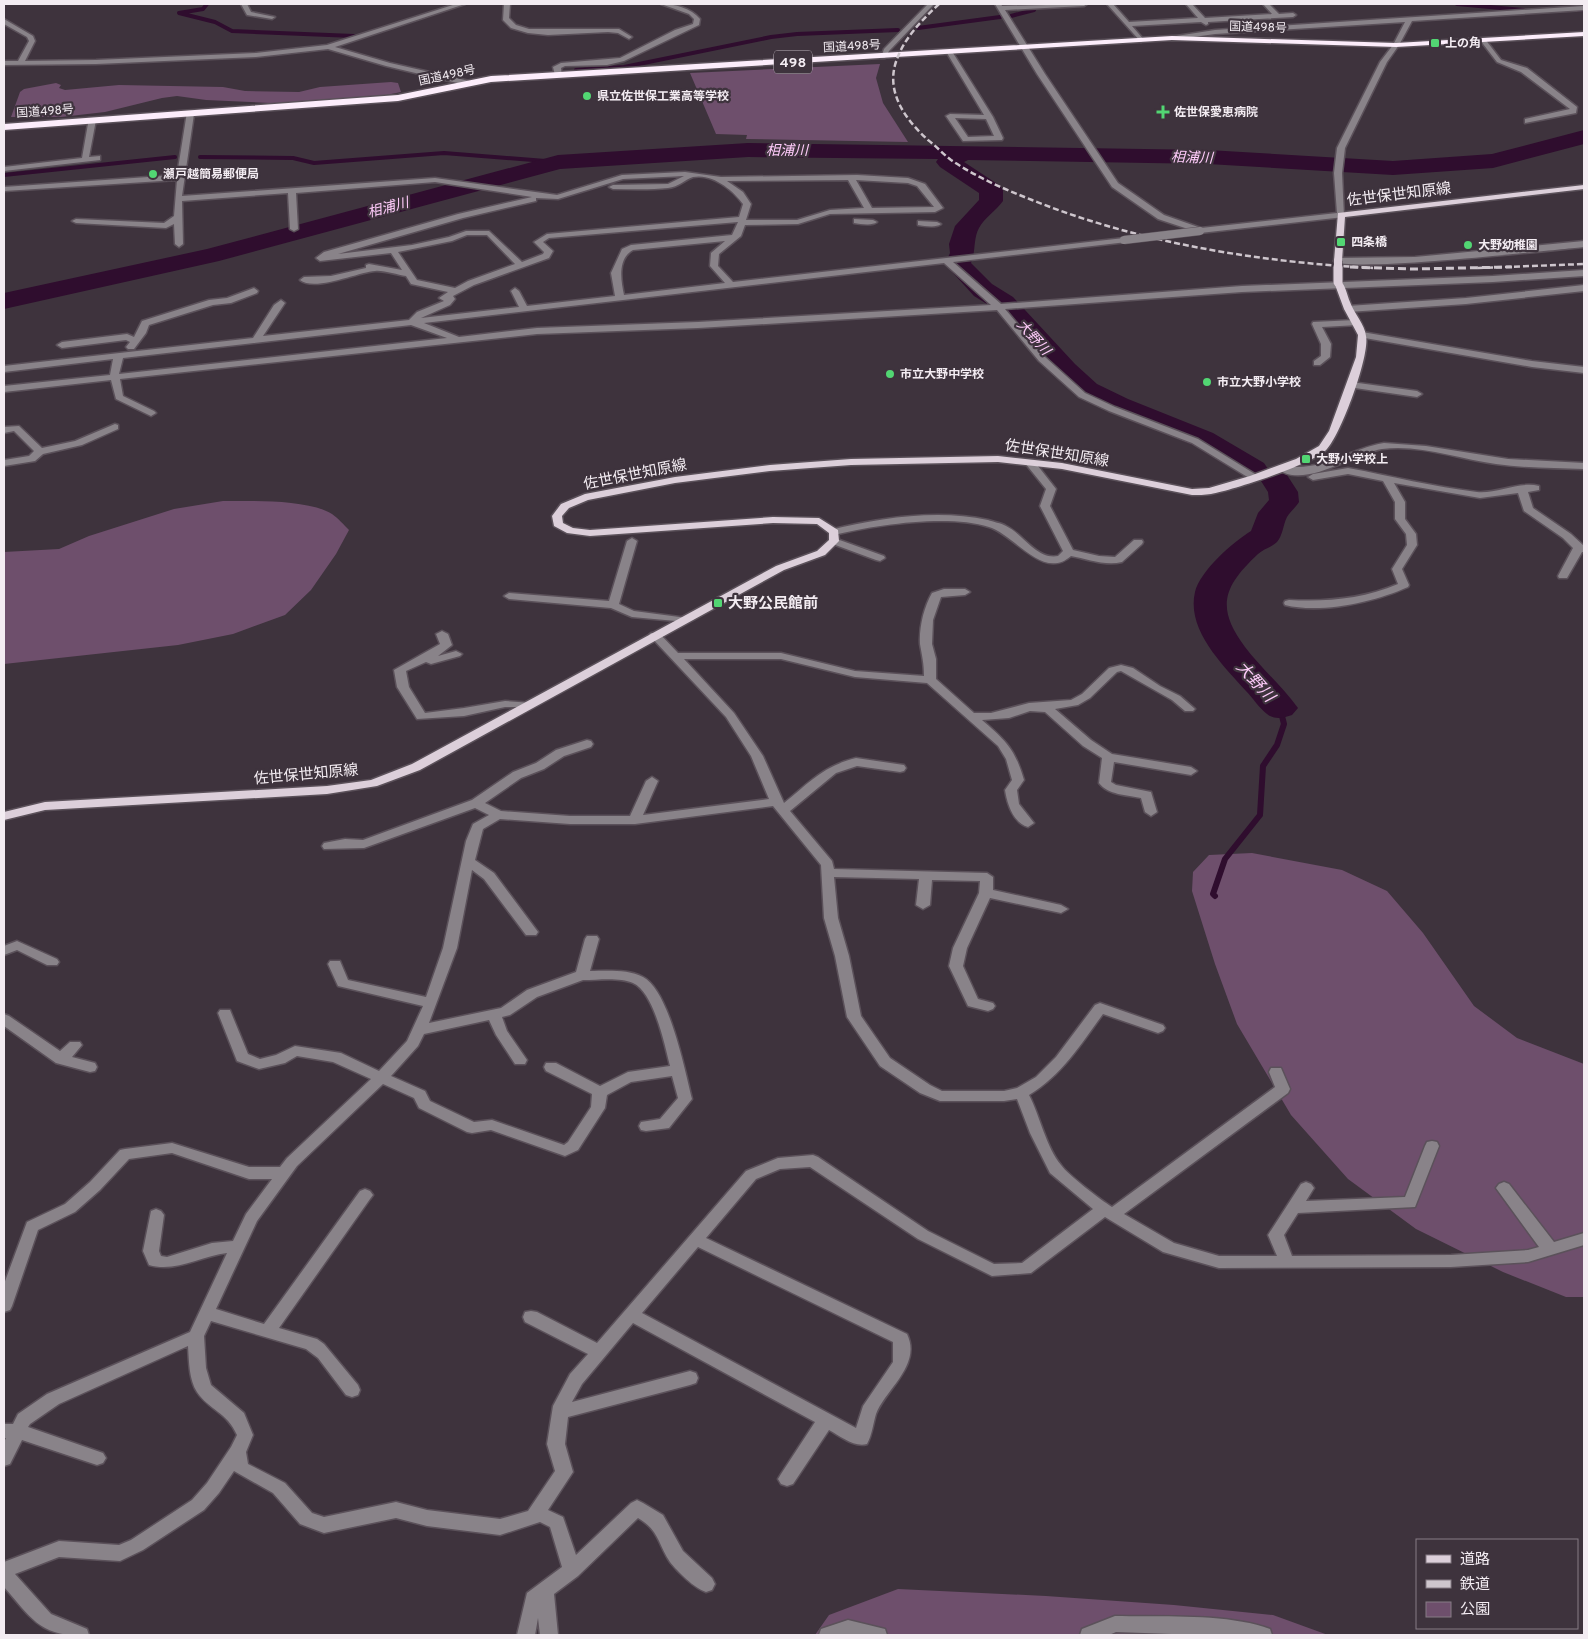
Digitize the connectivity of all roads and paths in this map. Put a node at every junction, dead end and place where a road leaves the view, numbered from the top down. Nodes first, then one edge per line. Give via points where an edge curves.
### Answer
1 (244, 4) edge
2 (462, 4) edge
3 (507, 4) edge
4 (664, 4) edge
5 (931, 4) edge
6 (1084, 4) edge
7 (1110, 4) edge
8 (1189, 4) edge
9 (1266, 4) edge
10 (999, 6) edge
11 (1584, 8) edge
12 (1277, 15) junction
13 (1293, 15) dead end
14 (272, 17) dead end
15 (1204, 20) junction
16 (1409, 20) junction
17 (4, 21) edge
18 (1127, 24) junction
19 (1215, 32) junction
20 (1584, 34) edge
21 (629, 37) dead end
22 (1172, 38) junction
23 (1141, 40) junction
24 (1483, 40) junction
25 (1396, 46) junction
26 (328, 47) junction
27 (1027, 48) junction
28 (950, 53) junction
29 (883, 57) junction
30 (21, 62) junction
31 (4, 63) edge
32 (559, 75) junction
33 (466, 83) junction
34 (190, 114) junction
35 (989, 117) junction
36 (92, 120) junction
37 (1528, 121) dead end
38 (4, 127) edge
39 (97, 158) dead end
40 (85, 160) junction
41 (4, 169) edge
42 (692, 175) junction
43 (851, 178) junction
44 (719, 179) junction
45 (180, 180) junction
46 (613, 187) dead end
47 (1584, 187) edge
48 (4, 189) edge
49 (292, 191) junction
50 (4, 196) edge
51 (538, 197) junction
52 (178, 199) junction
53 (868, 209) junction
54 (930, 210) junction
55 (1341, 215) junction
56 (178, 218) junction
57 (76, 221) dead end
58 (742, 221) junction
59 (864, 222) dead end
60 (928, 223) dead end
61 (294, 229) dead end
62 (447, 231) dead end
63 (1200, 231) junction
64 (460, 236) junction
65 (734, 237) junction
66 (179, 244) dead end
67 (1584, 244) edge
68 (393, 250) junction
69 (362, 254) junction
70 (945, 260) junction
71 (1338, 261) junction
72 (521, 265) junction
73 (375, 268) junction
74 (1584, 273) edge
75 (408, 274) junction
76 (304, 280) dead end
77 (1339, 283) junction
78 (730, 284) junction
79 (1584, 288) edge
80 (254, 291) dead end
81 (456, 291) junction
82 (515, 291) dead end
83 (620, 298) junction
84 (281, 303) dead end
85 (999, 307) junction
86 (524, 309) junction
87 (1348, 310) junction
88 (412, 322) junction
89 (1355, 323) junction
90 (1362, 335) junction
91 (457, 339) junction
92 (135, 340) junction
93 (256, 340) junction
94 (62, 345) dead end
95 (122, 355) junction
96 (1317, 363) dead end
97 (4, 369) edge
98 (1584, 370) edge
99 (115, 377) junction
100 (1351, 385) junction
101 (4, 389) edge
102 (1417, 394) dead end
103 (151, 412) dead end
104 (114, 427) dead end
105 (4, 430) edge
106 (40, 450) junction
107 (4, 463) edge
108 (1030, 463) junction
109 (1584, 466) edge
110 (1282, 468) junction
111 (1295, 472) junction
112 (1254, 478) junction
113 (1387, 479) junction
114 (1535, 488) dead end
115 (1522, 489) junction
116 (834, 536) junction
117 (632, 541) dead end
118 (1138, 542) dead end
119 (1581, 549) edge
120 (1069, 552) junction
121 (880, 558) dead end
122 (1563, 576) dead end
123 (965, 592) dead end
124 (509, 596) dead end
125 (1289, 602) dead end
126 (614, 605) junction
127 (683, 620) junction
128 (442, 634) dead end
129 (655, 635) junction
130 (456, 654) dead end
131 (675, 656) junction
132 (400, 670) junction
133 (930, 680) junction
134 (528, 705) junction
135 (1038, 707) junction
136 (1189, 709) dead end
137 (969, 716) junction
138 (587, 744) dead end
139 (1108, 757) junction
140 (900, 768) dead end
141 (1191, 770) dead end
142 (652, 781) dead end
143 (476, 804) junction
144 (780, 806) junction
145 (1152, 812) dead end
146 (498, 815) junction
147 (4, 816) edge
148 (635, 820) junction
149 (1028, 823) dead end
150 (328, 846) dead end
151 (468, 861) junction
152 (827, 873) junction
153 (926, 875) junction
154 (986, 894) junction
155 (924, 905) dead end
156 (1061, 909) dead end
157 (531, 932) dead end
158 (592, 939) dead end
159 (4, 951) edge
160 (52, 962) dead end
161 (335, 964) dead end
162 (582, 974) junction
163 (431, 1004) junction
164 (988, 1006) dead end
165 (225, 1012) dead end
166 (493, 1014) junction
167 (4, 1019) edge
168 (1158, 1028) dead end
169 (419, 1030) junction
170 (75, 1045) dead end
171 (61, 1059) junction
172 (520, 1060) dead end
173 (90, 1067) dead end
174 (551, 1067) dead end
175 (677, 1070) junction
176 (1276, 1072) dead end
177 (382, 1076) junction
178 (600, 1092) junction
179 (1021, 1093) junction
180 (646, 1126) dead end
181 (1432, 1146) dead end
182 (284, 1174) junction
183 (1306, 1188) dead end
184 (1504, 1188) dead end
185 (365, 1195) dead end
186 (1294, 1207) junction
187 (1109, 1212) junction
188 (156, 1216) dead end
189 (1584, 1239) edge
190 (697, 1240) junction
191 (238, 1246) junction
192 (1550, 1249) junction
193 (1287, 1262) junction
194 (4, 1306) edge
195 (207, 1313) junction
196 (632, 1315) junction
197 (530, 1318) dead end
198 (268, 1331) junction
199 (196, 1336) junction
200 (599, 1352) junction
201 (690, 1378) dead end
202 (352, 1390) dead end
203 (560, 1412) junction
204 (826, 1420) junction
205 (11, 1431) edge
206 (237, 1452) junction
207 (97, 1458) dead end
208 (4, 1459) edge
209 (787, 1479) dead end
210 (537, 1513) junction
211 (572, 1570) junction
212 (4, 1572) edge
213 (706, 1584) dead end
214 (546, 1590) junction
215 (1252, 1634) edge
216 (80, 1635) edge
217 (526, 1635) edge
218 (549, 1635) edge
219 (828, 1635) edge
220 (878, 1635) edge
221 (1089, 1635) edge

1 - 14 street via 249,14
2 - 26 street
3 - 21 street via 504,19 521,31 620,31
4 - 32 street via 691,13 697,19 696,25 619,61 563,64 557,67
5 - 29 street
6 - 10 street
7 - 18 street
8 - 15 street
9 - 12 street
10 - 27 street
11 - 16 street
12 - 13 street
12 - 15 street
15 - 18 street
15 - 19 street
16 - 19 street
16 - 25 street
17 - 30 street via 30,36 32,41
18 - 23 street
19 - 22 street
20 - 24 highway, 国道498号 / 498
22 - 23 highway, 国道498号 / 498
22 - 25 highway, 国道498号 / 498
23 - 27 highway, 国道498号 / 498
24 - 25 highway, 国道498号 / 498
24 - 37 street via 1499,61 1524,70 1574,109
25 - 55 street via 1384,62 1341,148 1338,173
26 - 30 street via 247,56
26 - 33 street
27 - 28 highway, 国道498号 / 498
27 - 63 street via 1115,185 1161,217
28 - 29 highway, 国道498号 / 498
28 - 35 street
29 - 32 highway, 国道498号 / 498
30 - 31 street
32 - 33 highway, 国道498号 / 498
33 - 34 highway, 国道498号 / 498 via 398,98
34 - 36 highway, 国道498号 / 498
34 - 45 street
35 - 35 street via 999,138 966,139 950,116
36 - 38 highway, 国道498号 / 498
36 - 40 street
39 - 40 street
40 - 41 street
42 - 44 street
42 - 46 street via 676,185
42 - 51 street via 622,177 558,197
43 - 44 street
43 - 53 street
43 - 54 street via 914,181 939,208
44 - 58 street via 740,194 746,204
45 - 48 street
45 - 50 street
45 - 52 street
47 - 55 main road, 佐世保世知原線
49 - 51 street via 435,180
49 - 52 street
49 - 61 street
51 - 69 street via 320,258
52 - 56 street
53 - 54 street
53 - 58 street via 816,215 798,222
53 - 59 street
54 - 60 street
55 - 63 street
55 - 71 main road, 佐世保世知原線
56 - 57 street via 166,226
56 - 66 street
58 - 65 street
58 - 72 street via 547,236 538,242 549,251 546,256
62 - 64 street
63 - 70 street, bridge
64 - 68 street
64 - 72 street via 489,233
65 - 78 street via 715,254 714,266
65 - 83 street via 630,248 615,273
67 - 71 street via 1415,260
68 - 69 street
68 - 75 street
69 - 73 street via 369,267
70 - 78 street
70 - 85 street
71 - 77 main road, 佐世保世知原線, bridge
72 - 81 street
73 - 75 street
73 - 76 street
74 - 77 street
75 - 81 street via 414,282
77 - 85 street
77 - 87 main road, 佐世保世知原線
78 - 83 street
79 - 87 street via 1526,296
80 - 92 street via 145,323
81 - 88 street via 445,297 451,299 447,303 420,314
82 - 86 street
83 - 86 street
84 - 93 street
85 - 91 street via 537,331
85 - 112 street via 1042,359 1082,395 1195,441
86 - 88 street
87 - 89 main road, 佐世保世知原線
88 - 91 street
88 - 93 street
89 - 90 main road, 佐世保世知原線
89 - 96 street via 1316,324 1326,344 1325,357
90 - 98 street
90 - 100 main road, 佐世保世知原線 via 1361,357
91 - 99 street
92 - 94 street via 127,337
92 - 95 street
93 - 95 street
95 - 97 street
95 - 99 street
99 - 101 street
99 - 103 street via 119,397
100 - 102 street
100 - 110 main road, 佐世保世知原線 via 1334,431 1323,448
104 - 106 street via 93,438 54,450
105 - 106 street via 16,428
106 - 107 street via 32,459
108 - 112 main road, 佐世保世知原線 via 1062,466 1192,492 1210,491
108 - 116 main road, 佐世保世知原線 via 998,459 770,468 675,480 585,497 565,506 557,516 558,524 571,531 590,533 772,520 819,521
108 - 120 street via 1051,489 1045,506
109 - 111 street via 1498,461 1408,446 1383,446 1328,465
110 - 111 street
110 - 112 main road, 佐世保世知原線
111 - 113 street via 1314,477 1348,471
113 - 115 street via 1480,495
113 - 125 street via 1400,502 1400,518 1410,534 1412,545 1397,569 1404,585 1388,593 1328,603
114 - 115 street
115 - 119 street via 1528,510
116 - 120 street via 851,527 891,522 978,521 1002,528 1036,556 1057,559
116 - 121 street
116 - 127 main road, 佐世保世知原線 via 821,552 780,568
117 - 126 street
118 - 120 street via 1118,560
119 - 122 street
123 - 133 street via 936,595 927,620
124 - 126 street
126 - 127 street via 632,614
127 - 129 main road, 佐世保世知原線
128 - 132 street via 446,645 438,652
129 - 131 street
129 - 134 main road, 佐世保世知原線
130 - 132 street
131 - 133 street via 781,656 855,674
131 - 144 street via 730,715 757,756
132 - 134 street via 403,687 421,717 505,704
133 - 137 street
134 - 147 main road, 佐世保世知原線 via 416,767 373,784 327,790 45,806
135 - 136 street via 1074,703 1113,670 1121,668 1176,698
135 - 137 street via 991,717
135 - 139 street via 1049,710
137 - 149 street via 1002,744 1012,760 1018,780 1011,790 1013,805
138 - 143 street via 560,752 540,766 517,775
139 - 141 street
139 - 145 street via 1105,783 1112,788 1147,795
140 - 144 street via 856,762 832,770
142 - 148 street
143 - 146 street
143 - 150 street via 364,844
144 - 148 street
144 - 152 street via 826,864
146 - 148 street
146 - 151 street via 477,827
151 - 157 street via 489,876
151 - 163 street via 450,948
152 - 153 street
152 - 179 street via 832,918 854,1017 885,1062 940,1096
153 - 154 street via 987,877
153 - 155 street
154 - 156 street
154 - 164 street via 960,948 956,966 973,1002
158 - 162 street
159 - 160 street via 16,945
161 - 163 street via 343,983
162 - 166 street via 565,983 528,994 505,1012
162 - 175 street via 638,980 650,987 666,1027
163 - 169 street
165 - 177 street via 242,1057 259,1064 296,1051 336,1057
166 - 169 street
166 - 172 street
167 - 171 street
168 - 179 street via 1100,1008 1060,1061 1041,1081
169 - 177 street via 413,1043
170 - 171 street
171 - 173 street
174 - 178 street
175 - 178 street via 628,1077
175 - 180 street via 684,1099 664,1124
176 - 187 street via 1283,1089
177 - 178 street via 420,1095 424,1104 472,1128 492,1125 565,1150 573,1146 598,1108
177 - 182 street via 292,1162
179 - 187 street via 1055,1169
181 - 186 street via 1410,1204
182 - 191 street via 251,1218
182 - 194 street via 249,1173 172,1148 125,1154 70,1208 32,1226
183 - 186 street
184 - 192 street
185 - 198 street
186 - 193 street via 1276,1236
187 - 190 street via 1025,1269 992,1270 923,1235 814,1161 778,1164 751,1176
187 - 193 street via 1170,1248 1202,1258 1219,1262
188 - 191 street via 151,1251 155,1261 167,1263 212,1249
189 - 192 street
190 - 196 street
190 - 204 street via 901,1339 901,1363 869,1411 861,1439
191 - 195 street
192 - 193 street via 1528,1256 1451,1261
195 - 198 street
195 - 199 street
196 - 200 street
196 - 204 street
197 - 200 street
198 - 202 street via 324,1350 341,1380
199 - 205 street via 53,1399
199 - 206 street via 198,1368 204,1389 238,1418 245,1435
200 - 203 street via 576,1378
201 - 203 street
203 - 210 street via 556,1444 564,1472
204 - 209 street
205 - 207 street
205 - 208 street
206 - 210 street via 241,1468 279,1488 306,1519 324,1525 396,1510 427,1518 500,1527 534,1518
206 - 212 street via 198,1506 137,1545 120,1553 59,1549
210 - 211 street via 556,1522
211 - 213 street via 637,1508 657,1520 677,1557
211 - 214 street
212 - 216 street via 45,1620
214 - 217 street via 533,1599
214 - 218 street
215 - 221 street via 1228,1628 1115,1624
219 - 220 street via 848,1628

